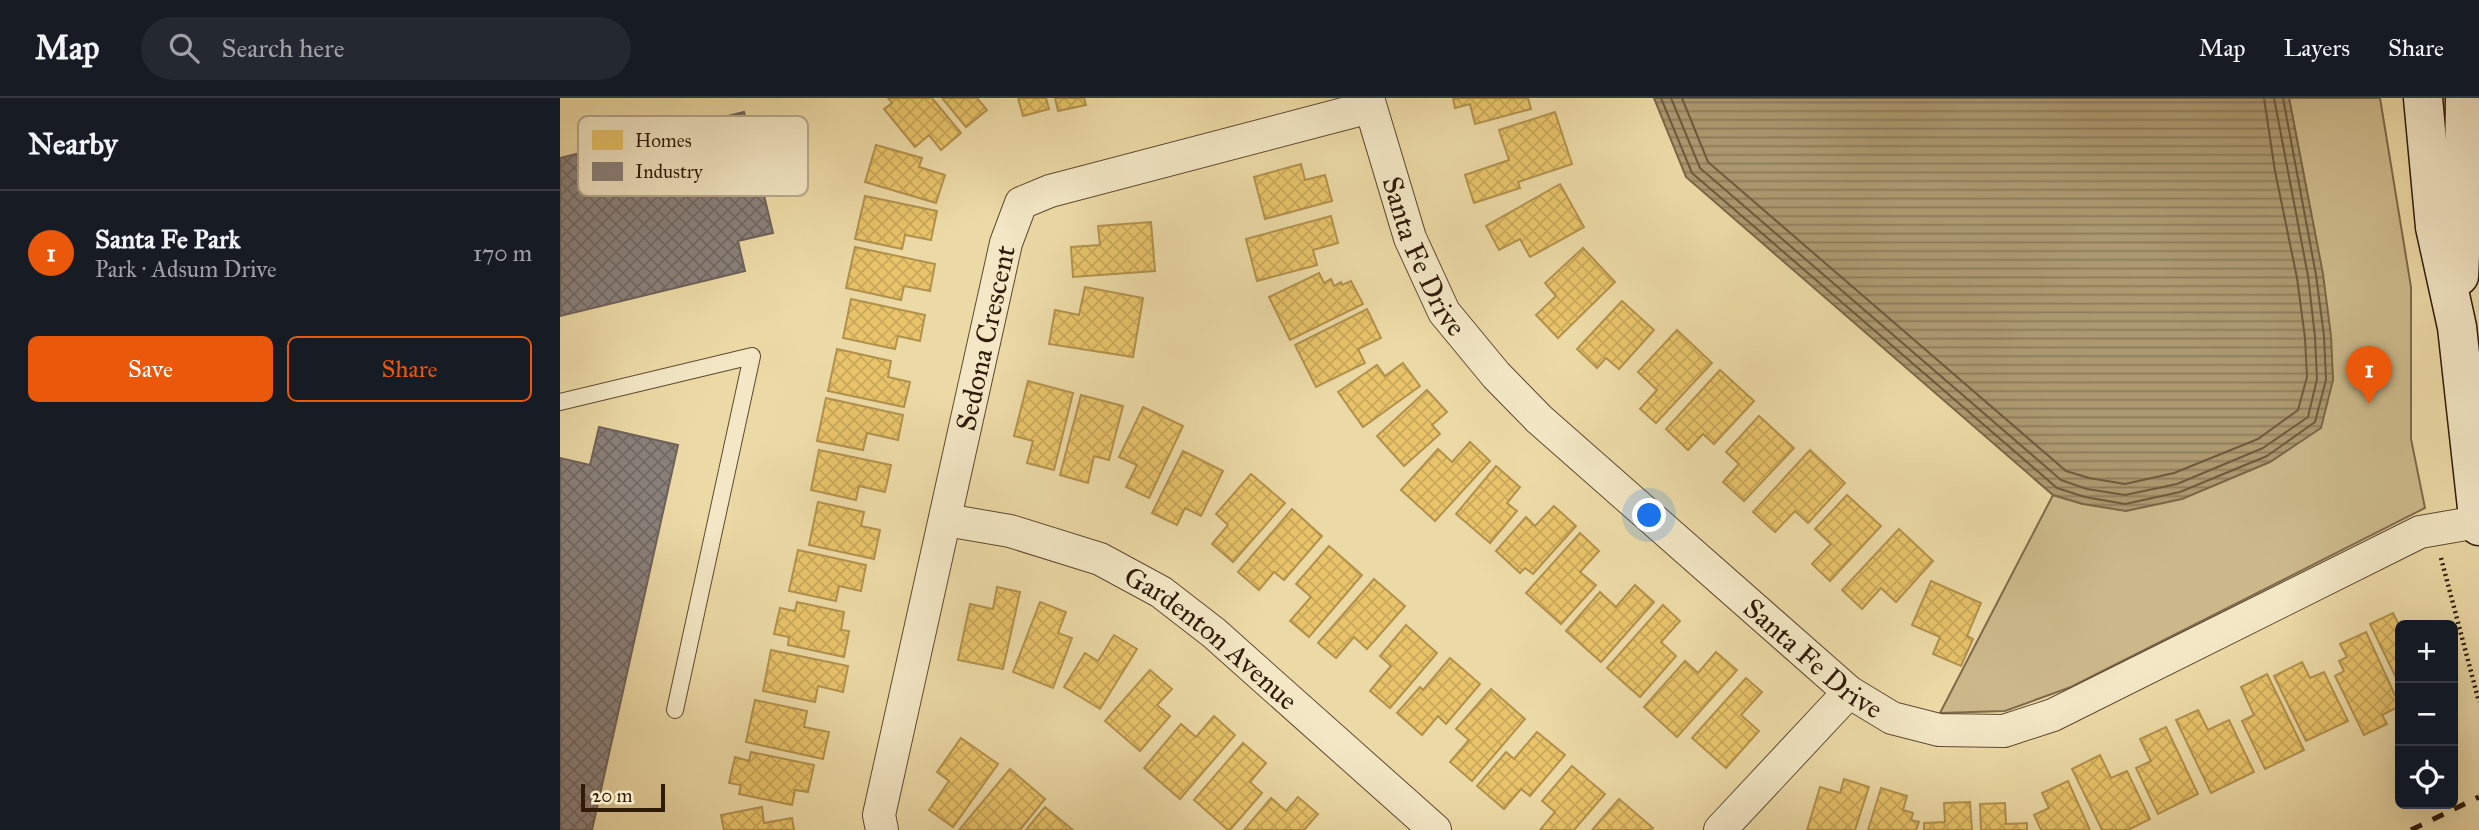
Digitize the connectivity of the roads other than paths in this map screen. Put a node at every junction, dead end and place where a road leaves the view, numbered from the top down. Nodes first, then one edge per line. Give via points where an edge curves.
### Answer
1 (2423, 98) edge
2 (2465, 98) edge
3 (1369, 102) edge
4 (2457, 327) junction
5 (560, 402) edge
6 (946, 520) junction
7 (2479, 524) edge
8 (1849, 692) junction
9 (675, 710) dead end
10 (881, 830) edge
11 (1436, 830) edge
12 (1720, 830) edge

1 - 4 street via 2435,227
2 - 4 street
3 - 6 street, Sedona Crescent via 1021,203 1006,243
3 - 8 street, Santa Fe Drive via 1410,238 1452,323 1539,419
4 - 7 street
5 - 9 lane via 752,356
6 - 10 street, Sedona Crescent via 879,815
6 - 11 street, Gardenton Avenue via 1010,531 1100,559 1161,592 1214,633
7 - 8 street, Santa Fe Drive via 2420,532 2053,715 2004,732 1939,730 1892,718
8 - 12 street

